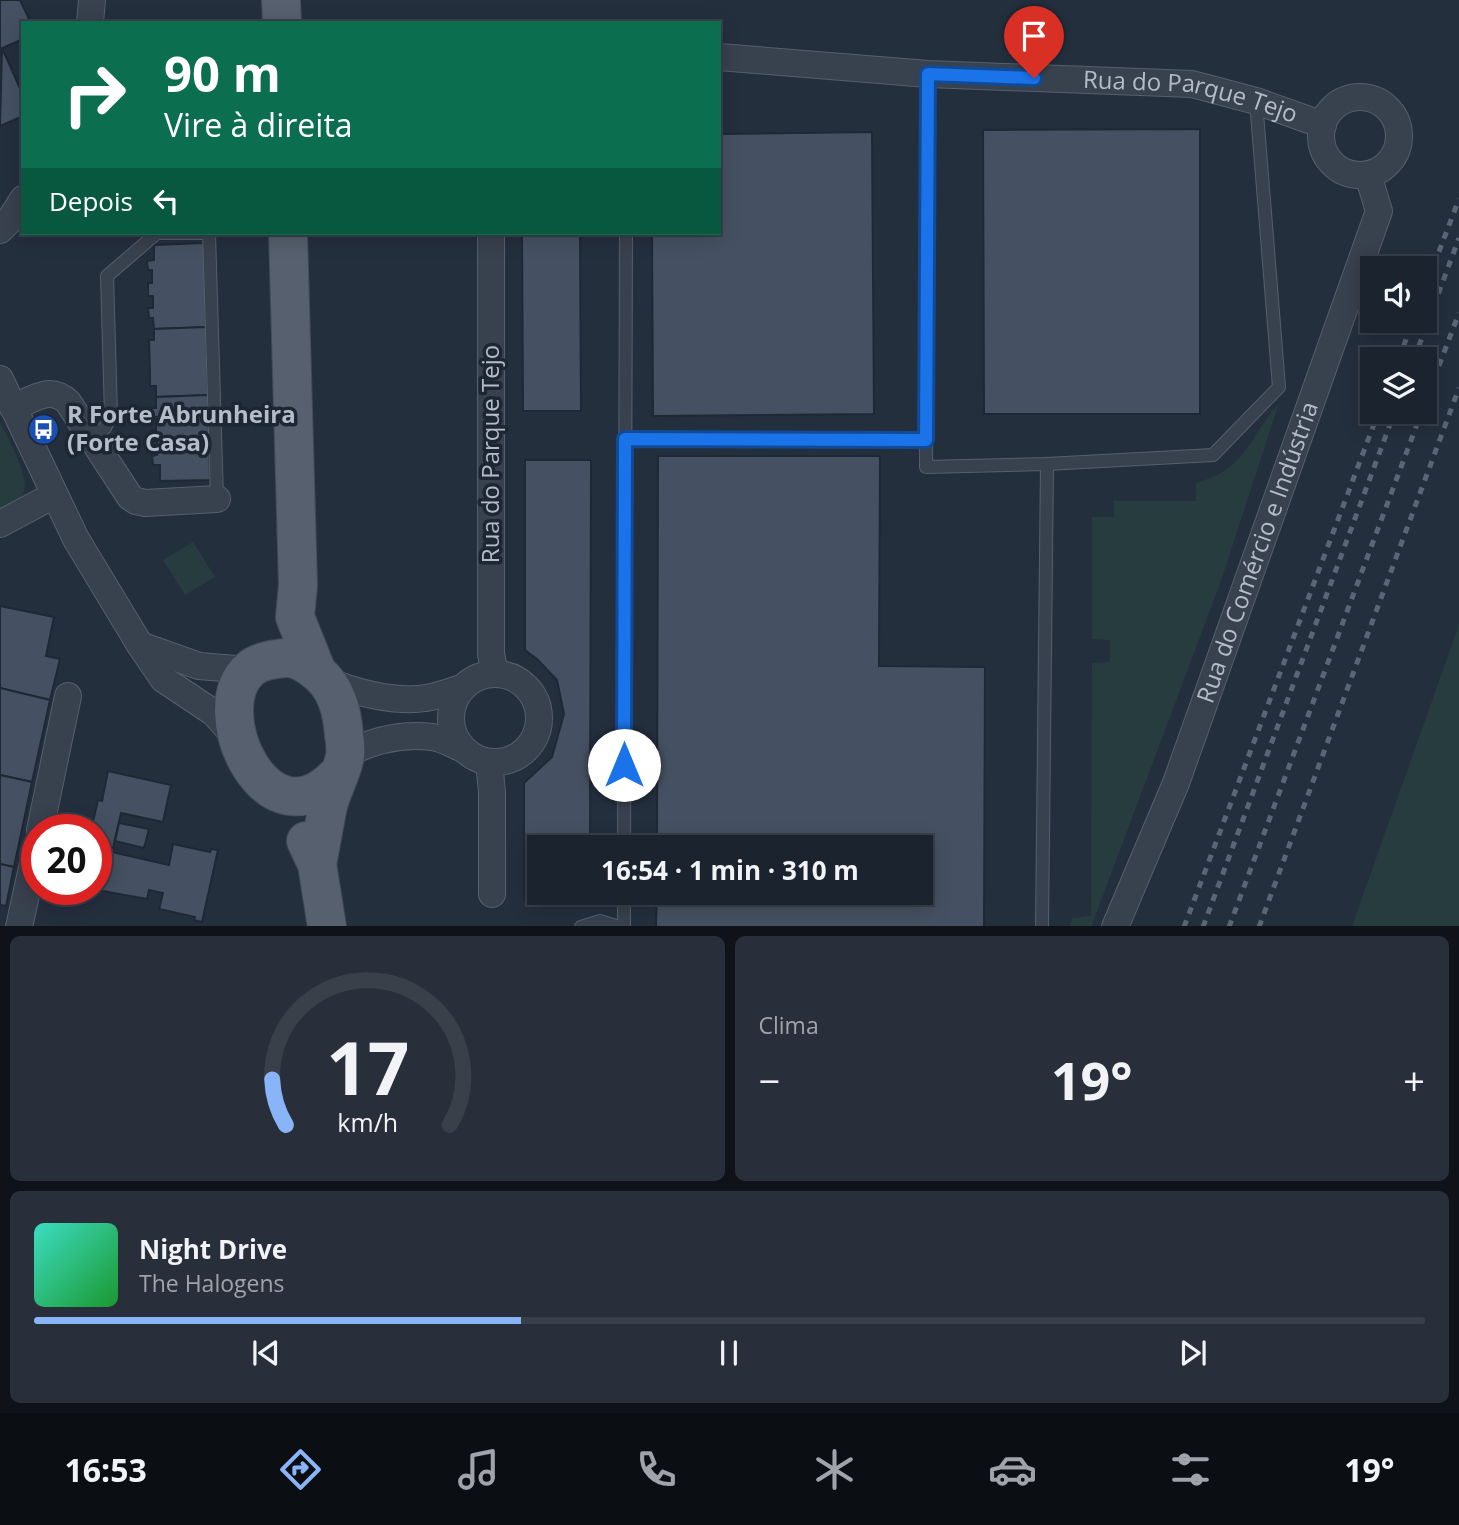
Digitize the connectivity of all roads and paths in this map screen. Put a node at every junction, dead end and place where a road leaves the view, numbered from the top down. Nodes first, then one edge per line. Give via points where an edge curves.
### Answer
1 (92, 0) edge
2 (281, 0) edge
3 (90, 21) edge
4 (282, 21) edge
5 (721, 57) edge
6 (928, 74) junction
7 (1256, 100) junction
8 (1323, 124) junction
9 (1368, 175) junction
10 (21, 203) edge
11 (0, 230) edge
12 (155, 235) edge
13 (208, 235) edge
14 (288, 235) edge
15 (491, 235) edge
16 (626, 235) edge
17 (0, 379) edge
18 (13, 408) junction
19 (92, 438) junction
20 (625, 439) junction
21 (926, 440) junction
22 (1047, 464) junction
23 (54, 495) junction
24 (217, 499) joint
25 (0, 524) edge
26 (295, 617) junction
27 (140, 645) junction
28 (253, 667) junction
29 (495, 674) junction
30 (321, 675) junction
31 (464, 687) junction
32 (68, 696) dead end
33 (239, 741) junction
34 (463, 749) junction
35 (489, 762) junction
36 (342, 764) junction
37 (273, 790) junction
38 (43, 814) edge
39 (624, 835) edge
40 (317, 864) junction
41 (492, 894) dead end
42 (24, 905) edge
43 (623, 905) edge
44 (19, 926) edge
45 (327, 926) edge
46 (581, 926) edge
47 (621, 926) edge
48 (1042, 926) edge
49 (1115, 926) edge

1 - 3 street
2 - 4 main road
5 - 6 street, Rua do Parque Tejo
6 - 7 street, Rua do Parque Tejo via 1192,84
6 - 21 lane
7 - 8 street, Rua do Parque Tejo
7 - 22 lane via 1279,387 1213,454
8 - 9 street via 1321,138 1331,162 1342,171
8 - 9 street via 1338,104 1349,99 1374,100 1385,106 1398,127 1396,152 1390,162
9 - 49 street, Rua do Comércio e Indústria via 1379,211 1176,783
10 - 11 street
12 - 19 lane via 107,276 111,415 105,428
13 - 24 lane
14 - 26 main road via 298,585
15 - 29 street, Rua do Parque Tejo via 491,654
16 - 20 lane
17 - 18 street
18 - 19 street via 41,394 61,395
18 - 23 street
19 - 24 street via 135,501
20 - 21 lane
20 - 39 lane
21 - 22 lane via 926,467
22 - 48 lane
23 - 25 street
23 - 27 street
26 - 28 main road
26 - 30 main road
27 - 28 street via 200,666
27 - 33 street via 163,679 214,713
28 - 30 main road via 290,658
28 - 33 main road via 238,685 235,700
29 - 31 street
29 - 35 street via 521,683 531,694 539,721 528,747 517,756
30 - 31 street via 345,689 386,697 426,698
30 - 36 main road via 342,713
31 - 34 street via 451,711 455,738
32 - 38 street
33 - 37 main road via 248,764
34 - 35 street
34 - 36 street via 434,737 402,737 368,743
35 - 41 street
36 - 37 main road via 327,787 309,794 291,796
36 - 40 main road
37 - 40 main road via 297,822
40 - 45 main road
42 - 44 street
43 - 47 lane
46 - 47 lane via 600,921

